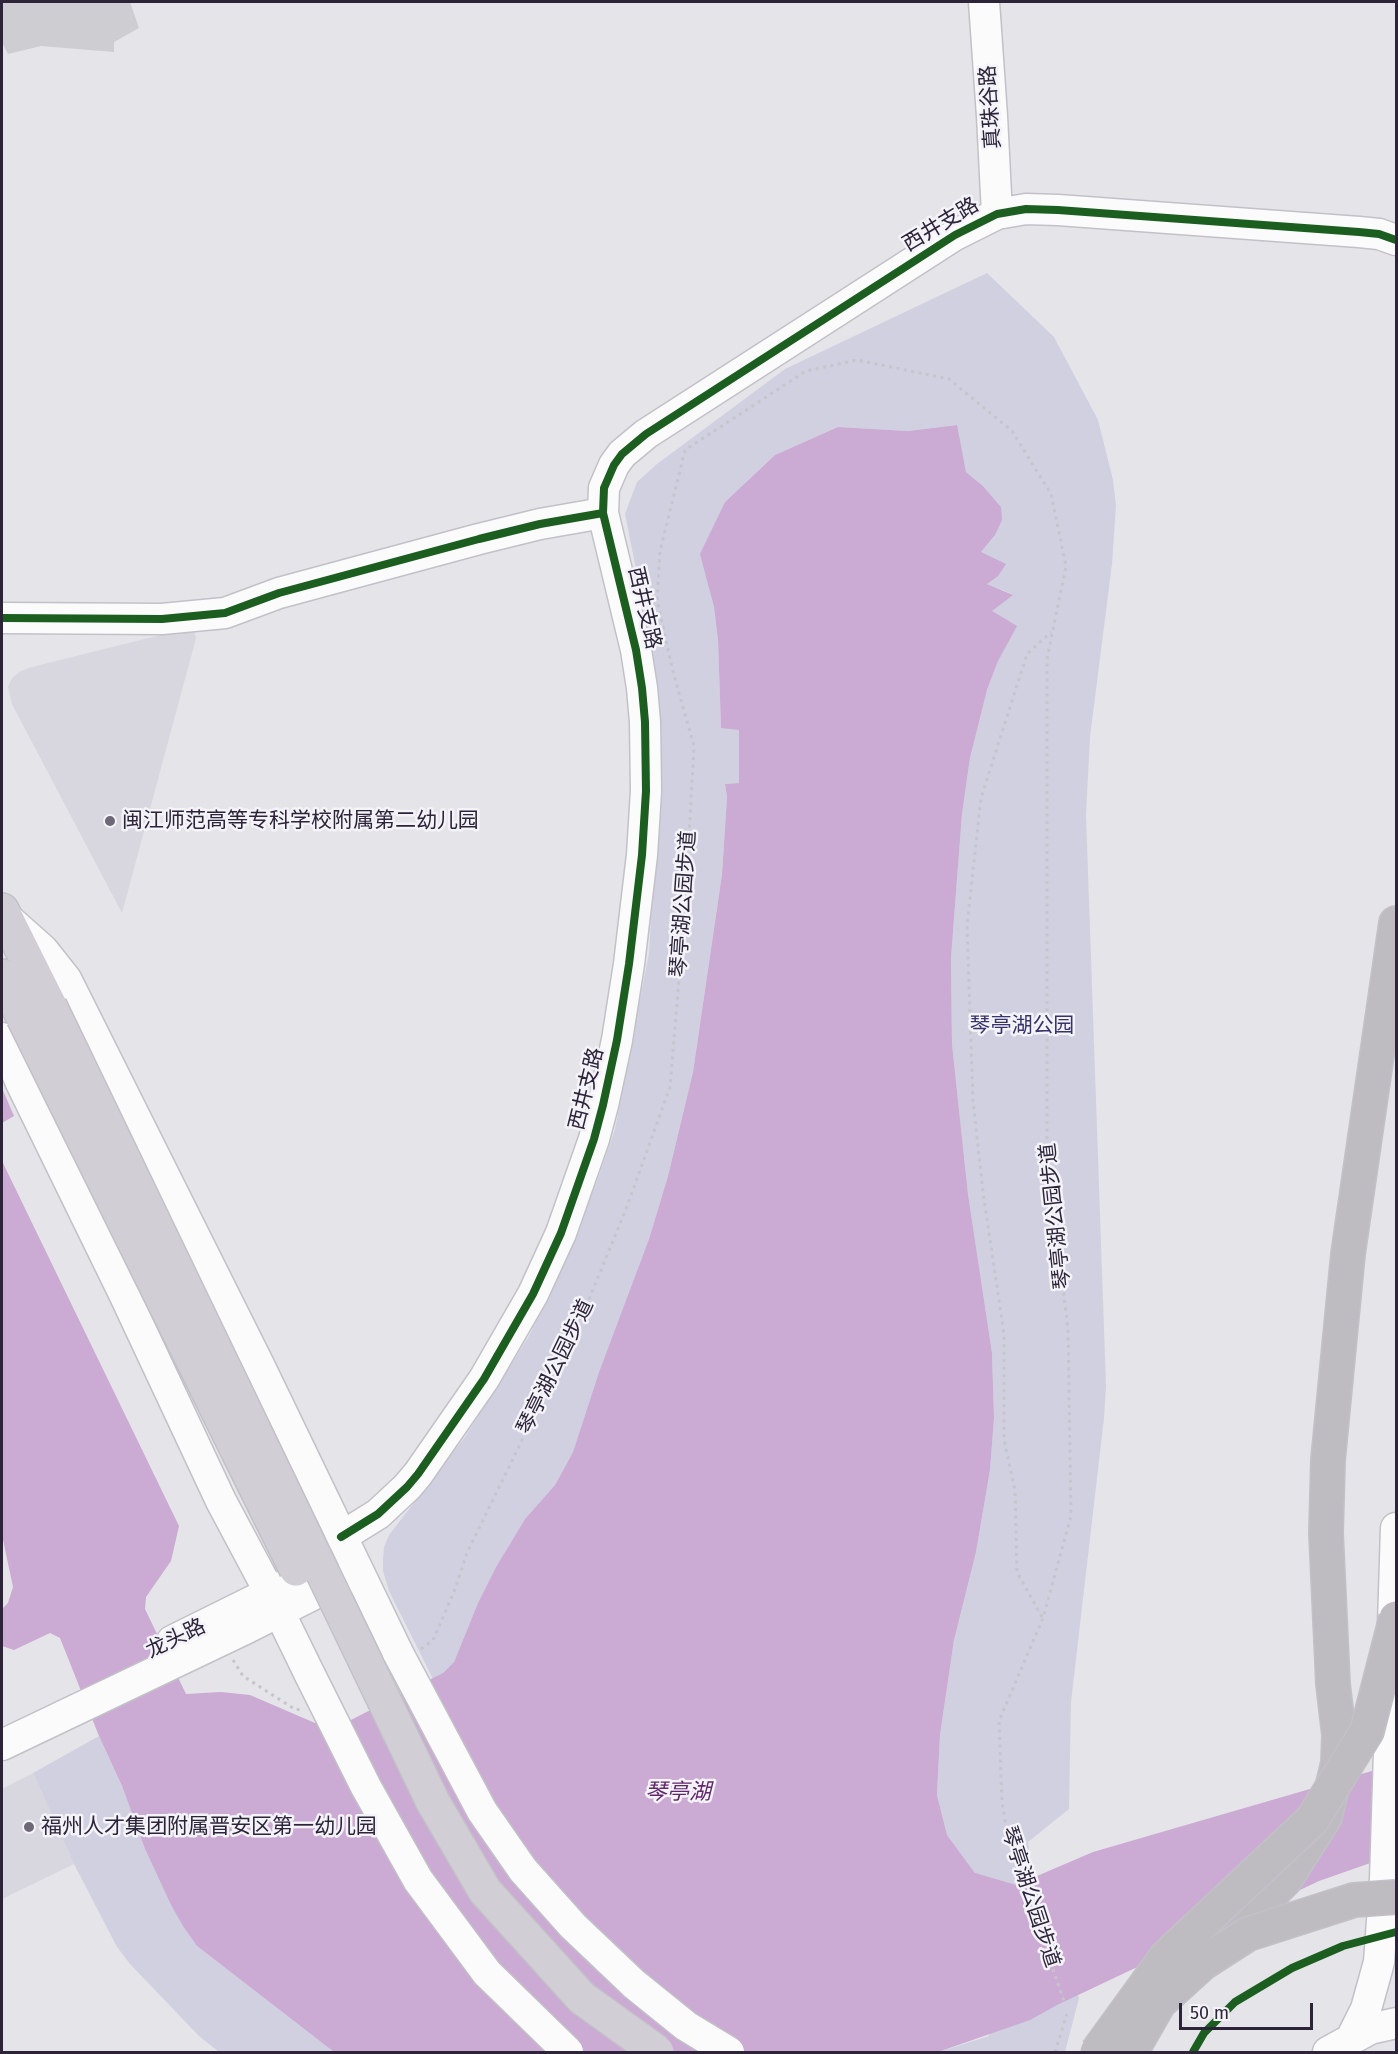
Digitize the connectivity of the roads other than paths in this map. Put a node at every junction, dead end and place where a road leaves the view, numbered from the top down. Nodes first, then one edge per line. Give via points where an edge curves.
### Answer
1 (984, 2) edge
2 (997, 214) junction
3 (1396, 240) edge
4 (603, 513) junction
5 (2, 618) edge
6 (3, 912) edge
7 (1396, 923) edge
8 (2, 976) edge
9 (25, 1020) edge
10 (260, 1367) junction
11 (183, 1419) junction
12 (1396, 1528) edge
13 (349, 1554) junction
14 (274, 1602) junction
15 (1396, 1618) edge
16 (182, 1647) junction
17 (48, 1712) junction
18 (2, 1723) edge
19 (2, 1745) edge
20 (1391, 1888) edge
21 (1203, 1963) junction
22 (1396, 2023) edge
23 (1339, 2046) edge
24 (568, 2052) edge
25 (623, 2052) edge
26 (657, 2052) edge
27 (729, 2052) edge
28 (1097, 2052) edge
29 (1131, 2052) edge

1 - 2 main road, 真珠谷路
2 - 3 main road, 西井支路 via 1026,209 1058,210 1359,232
2 - 4 main road, 西井支路 via 970,226 639,439 622,454 609,476 604,488
4 - 5 main road via 480,539 279,593 225,613 162,619
4 - 13 main road, 西井支路 via 636,650 647,759 629,964 603,1105 561,1233 533,1294 484,1379 407,1487 378,1514
6 - 9 main road
6 - 10 main road via 43,950 66,979
7 - 21 highway, bridge via 1348,1254 1328,1460 1326,1533 1338,1762 1325,1817 1286,1880
8 - 9 main road
9 - 11 main road via 21,1083
9 - 25 main road, bridge via 415,1812 469,1903 568,2013
9 - 26 main road, bridge via 438,1812 485,1891 582,1998
10 - 11 main road via 260,1404 242,1434 218,1441
10 - 13 main road
11 - 14 main road
12 - 20 main road via 1389,1757
13 - 14 main road, 西井支路
13 - 27 main road, bridge via 407,1653 482,1810 523,1870 573,1926 634,1984 686,2026
14 - 16 main road, 龙头路
14 - 16 main road, 龙头路 via 222,1640
14 - 24 main road, bridge via 366,1787 418,1880 487,1973
15 - 28 highway, bridge via 1367,1731 1312,1820 1166,1958
16 - 17 main road, 龙头路
17 - 18 main road, 龙头路
17 - 19 main road, 龙头路
20 - 21 highway, bridge via 1248,1934
20 - 23 main road via 1379,1962 1366,2008
21 - 29 highway, bridge via 1159,2003
22 - 23 main road via 1370,2029

